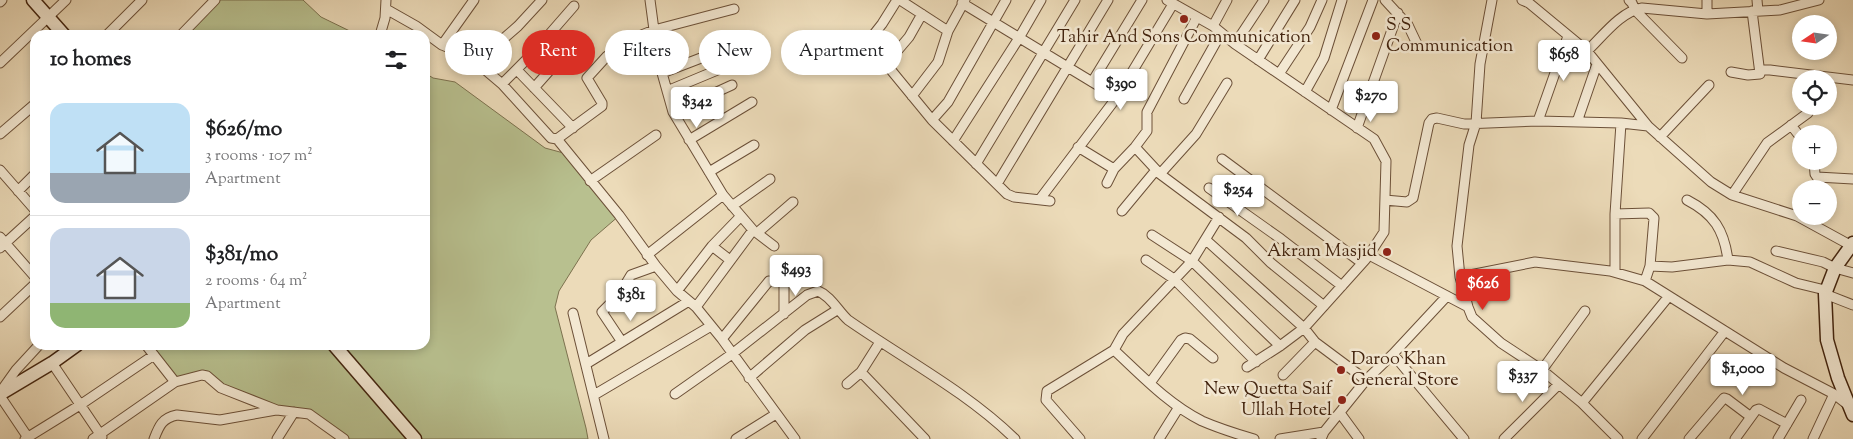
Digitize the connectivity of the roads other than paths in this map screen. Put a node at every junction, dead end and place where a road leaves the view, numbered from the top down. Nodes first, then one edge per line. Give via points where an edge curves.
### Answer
1 (33, 0) edge
2 (66, 0) edge
3 (142, 0) edge
4 (215, 0) edge
5 (474, 0) edge
6 (542, 0) edge
7 (650, 0) edge
8 (898, 0) edge
9 (919, 0) edge
10 (1006, 0) edge
11 (1041, 0) edge
12 (1075, 0) edge
13 (1108, 0) edge
14 (1142, 0) edge
15 (1227, 0) edge
16 (1264, 0) edge
17 (1295, 0) edge
18 (1322, 0) edge
19 (1342, 0) edge
20 (1373, 0) edge
21 (1385, 0) edge
22 (1492, 0) edge
23 (1628, 0) edge
24 (1707, 0) edge
25 (1758, 0) edge
26 (1819, 0) edge
27 (1528, 1) edge
28 (964, 2) edge
29 (1170, 2) edge
30 (386, 5) edge
31 (574, 6) dead end
32 (912, 8) junction
33 (734, 9) dead end
34 (1635, 10) junction
35 (1755, 11) junction
36 (1398, 12) junction
37 (922, 14) junction
38 (1707, 14) junction
39 (48, 17) junction
40 (1197, 17) junction
41 (993, 22) junction
42 (1213, 26) junction
43 (34, 30) edge
44 (60, 30) edge
45 (114, 30) edge
46 (186, 30) edge
47 (381, 30) edge
48 (421, 30) edge
49 (654, 30) joint
50 (877, 30) edge
51 (512, 31) edge
52 (948, 31) junction
53 (1221, 33) junction
54 (30, 34) edge
55 (430, 36) edge
56 (1568, 36) junction
57 (1019, 38) junction
58 (1236, 44) junction
59 (1417, 44) dead end
60 (442, 45) junction
61 (902, 45) edge
62 (445, 46) edge
63 (1587, 51) junction
64 (1043, 52) junction
65 (605, 58) edge
66 (1682, 58) dead end
67 (1258, 60) junction
68 (0, 63) edge
69 (1597, 64) junction
70 (1068, 67) junction
71 (518, 70) junction
72 (1760, 70) junction
73 (1731, 72) dead end
74 (1279, 74) junction
75 (491, 75) edge
76 (546, 75) edge
77 (663, 75) edge
78 (705, 75) edge
79 (895, 75) edge
80 (1853, 80) edge
81 (1092, 82) junction
82 (1227, 83) dead end
83 (502, 84) junction
84 (1709, 84) dead end
85 (732, 85) dead end
86 (534, 88) junction
87 (667, 91) junction
88 (1305, 92) junction
89 (912, 96) junction
90 (1117, 97) junction
91 (1184, 99) dead end
92 (752, 102) dead end
93 (30, 108) edge
94 (1331, 110) junction
95 (674, 112) junction
96 (1805, 115) edge
97 (932, 120) junction
98 (1538, 121) junction
99 (1577, 122) junction
100 (1476, 123) junction
101 (1621, 123) junction
102 (1792, 125) joint
103 (1648, 126) junction
104 (573, 128) junction
105 (1358, 128) junction
106 (0, 134) edge
107 (656, 135) dead end
108 (1660, 137) junction
109 (557, 140) junction
110 (689, 140) junction
111 (953, 141) junction
112 (754, 145) dead end
113 (1078, 147) junction
114 (1135, 147) junction
115 (1222, 159) dead end
116 (976, 164) junction
117 (1114, 169) junction
118 (0, 170) edge
119 (1815, 170) edge
120 (709, 172) junction
121 (1158, 172) junction
122 (30, 179) edge
123 (770, 179) dead end
124 (1853, 179) edge
125 (590, 181) junction
126 (1107, 183) dead end
127 (997, 184) junction
128 (1209, 188) dead end
129 (18, 190) junction
130 (724, 195) junction
131 (1732, 195) junction
132 (1040, 199) junction
133 (1385, 200) junction
134 (1687, 200) dead end
135 (1050, 201) dead end
136 (793, 202) dead end
137 (30, 204) edge
138 (732, 206) junction
139 (1122, 212) dead end
140 (1615, 214) junction
141 (741, 216) junction
142 (1219, 218) junction
143 (30, 220) edge
144 (755, 232) junction
145 (1152, 235) dead end
146 (1206, 240) junction
147 (2, 243) edge
148 (1852, 244) edge
149 (712, 246) junction
150 (774, 246) dead end
151 (1776, 251) dead end
152 (647, 255) junction
153 (1369, 256) junction
154 (730, 260) junction
155 (1146, 260) dead end
156 (1728, 260) junction
157 (1192, 261) junction
158 (1362, 263) junction
159 (656, 266) junction
160 (1650, 266) junction
161 (1835, 268) junction
162 (30, 272) edge
163 (1615, 272) junction
164 (1853, 273) edge
165 (1460, 277) junction
166 (1174, 279) junction
167 (784, 280) dead end
168 (769, 281) dead end
169 (1645, 281) junction
170 (1342, 286) junction
171 (30, 289) edge
172 (677, 291) junction
173 (1825, 292) junction
174 (1447, 296) junction
175 (1668, 296) junction
176 (692, 304) junction
177 (1324, 306) junction
178 (1468, 306) junction
179 (1853, 306) edge
180 (837, 310) junction
181 (1585, 311) dead end
182 (573, 313) dead end
183 (784, 314) junction
184 (0, 317) edge
185 (711, 326) junction
186 (1304, 328) junction
187 (1724, 331) junction
188 (722, 339) junction
189 (622, 342) junction
190 (880, 342) junction
191 (1315, 342) junction
192 (1280, 346) junction
193 (34, 350) edge
194 (70, 350) edge
195 (150, 350) edge
196 (338, 350) edge
197 (1114, 350) junction
198 (732, 354) junction
199 (1393, 354) junction
200 (154, 355) junction
201 (1213, 358) dead end
202 (1256, 362) junction
203 (52, 363) junction
204 (586, 364) junction
205 (1247, 367) dead end
206 (1542, 370) junction
207 (861, 372) junction
208 (1283, 375) dead end
209 (749, 378) junction
210 (1366, 380) junction
211 (175, 382) junction
212 (1150, 383) junction
213 (847, 384) dead end
214 (1559, 384) junction
215 (0, 394) edge
216 (675, 394) dead end
217 (1834, 394) junction
218 (594, 395) junction
219 (1801, 400) dead end
220 (1582, 403) junction
221 (80, 405) junction
222 (1180, 407) junction
223 (1852, 409) edge
224 (277, 410) junction
225 (294, 412) junction
226 (1340, 413) junction
227 (776, 414) junction
228 (1752, 417) junction
229 (1787, 424) junction
230 (1322, 436) edge
231 (99, 437) edge
232 (338, 437) edge
233 (27, 438) edge
234 (739, 438) edge
235 (154, 439) edge
236 (277, 439) edge
237 (415, 439) edge
238 (604, 439) edge
239 (795, 439) edge
240 (925, 439) edge
241 (1015, 439) edge
242 (1080, 439) edge
243 (1159, 439) edge
244 (1254, 439) edge
245 (1280, 439) edge
246 (1359, 439) edge
247 (1464, 439) edge
248 (1504, 439) edge
249 (1618, 439) edge
250 (1642, 439) edge
251 (1690, 439) edge
252 (1735, 439) edge
253 (1778, 439) edge
254 (1813, 439) edge

1 - 39 main road
2 - 39 street
3 - 45 street
4 - 46 street
5 - 60 street
6 - 51 street
7 - 49 street
8 - 32 street
8 - 50 street
9 - 32 street
10 - 41 street
11 - 57 street
12 - 64 street
13 - 70 street
14 - 81 street
15 - 42 street
16 - 58 street
17 - 67 street
18 - 74 street via 1310,27
19 - 88 street via 1324,58
20 - 94 street
21 - 36 street
22 - 100 street via 1480,64
23 - 34 street
24 - 38 street
25 - 35 street
26 - 35 street via 1780,10
27 - 56 street
28 - 41 street
28 - 52 street
29 - 40 street
29 - 90 street
30 - 47 street
30 - 48 street
31 - 71 street
32 - 37 street
33 - 49 street
34 - 38 street
34 - 63 street via 1623,16
34 - 66 street
35 - 38 street
35 - 72 street
36 - 59 street
36 - 105 street
37 - 52 street
37 - 61 street
39 - 43 street
39 - 44 main road
40 - 42 street
40 - 114 street via 1147,112 1147,131
41 - 57 street
41 - 97 street via 948,102
42 - 53 street
52 - 89 street via 938,62
53 - 58 street
53 - 91 street
54 - 68 street
55 - 60 street
56 - 63 street
56 - 98 street
57 - 64 street
57 - 111 street
58 - 67 street
60 - 62 street
63 - 69 street
64 - 70 street
64 - 116 street
65 - 104 street via 587,78 602,106
67 - 74 street
69 - 99 street
69 - 103 street
70 - 81 street
70 - 127 street
71 - 83 street
71 - 86 street
72 - 73 street via 1757,76
72 - 80 street
74 - 88 street
75 - 83 street
76 - 86 street
77 - 87 street
78 - 87 street
79 - 89 street
81 - 90 street
82 - 121 street via 1196,134
83 - 109 street via 551,138
84 - 108 street
85 - 95 street
86 - 104 street
87 - 95 street
88 - 94 street
89 - 97 street
90 - 113 street
92 - 110 street
93 - 106 street
94 - 105 street
95 - 110 street
96 - 102 street
97 - 111 street
98 - 99 street
98 - 100 street
99 - 101 street
100 - 133 street via 1432,119 1413,198 1407,202
100 - 165 street via 1469,145 1458,246
101 - 103 street
101 - 140 street
102 - 131 street via 1768,143
103 - 108 street
104 - 109 street
105 - 133 street via 1374,139 1386,161
107 - 125 street
108 - 131 street via 1711,182
109 - 125 street
110 - 120 street
111 - 116 street
112 - 120 street
113 - 117 street
113 - 132 street
114 - 117 street
114 - 121 street
115 - 158 street
116 - 127 street
117 - 126 street
118 - 129 street
119 - 124 street via 1817,177
120 - 130 street
121 - 139 street
121 - 142 street
122 - 129 street
123 - 138 street
125 - 152 street
127 - 132 street via 1007,194
128 - 170 street
129 - 137 street
130 - 138 street
130 - 152 street
131 - 148 street via 1797,216
132 - 135 street
133 - 153 street via 1384,232
134 - 156 street via 1702,208 1721,230
136 - 144 street
138 - 141 street
140 - 160 street via 1652,215
140 - 163 street
141 - 144 street
141 - 149 street
142 - 146 street
142 - 177 street
143 - 147 street
144 - 150 street
144 - 154 street
145 - 157 street
146 - 157 street
146 - 186 street
147 - 162 street
148 - 161 main road
149 - 154 street
149 - 172 street
151 - 161 street
152 - 159 street
153 - 158 street
153 - 174 street
154 - 176 street
155 - 166 street
156 - 160 street
156 - 173 street via 1750,262
157 - 166 street
157 - 192 street
158 - 170 street
159 - 172 street
159 - 189 street via 631,275 619,295 602,312
160 - 169 street
161 - 164 street
161 - 173 main road
163 - 165 street via 1535,262
163 - 169 street
165 - 178 street
166 - 197 street via 1123,334
166 - 202 street
167 - 183 street
168 - 188 street
169 - 175 street
170 - 177 street
171 - 184 street
172 - 176 street
173 - 179 street
173 - 223 main road via 1827,340 1838,378
174 - 178 street
174 - 199 street
175 - 187 street
175 - 220 street
176 - 185 street
176 - 189 street
177 - 186 street
178 - 206 street via 1472,317 1501,343
180 - 183 street via 830,298 818,291 807,295
180 - 190 street
180 - 209 street via 805,330
181 - 206 street
182 - 204 street
183 - 198 street
185 - 188 street
185 - 218 street
186 - 191 street
186 - 192 street
187 - 217 street
187 - 250 street
188 - 198 street
189 - 204 street
190 - 207 street
190 - 241 street via 946,384
191 - 208 street
191 - 210 street
192 - 202 street
193 - 215 street
194 - 203 main road
195 - 200 street
196 - 237 main road
197 - 212 street
197 - 242 street via 1047,391 1046,400
198 - 209 street
198 - 216 street
199 - 210 street
199 - 247 street
200 - 211 street
200 - 221 street
201 - 212 street via 1186,338 1181,340
202 - 205 street
203 - 215 main road
203 - 221 street
204 - 218 street
206 - 214 street
207 - 213 street
207 - 240 street
209 - 227 street
210 - 226 street
211 - 224 street via 196,375 207,376 221,388
211 - 231 street
212 - 222 street
214 - 220 street
214 - 248 street
215 - 233 street
217 - 223 street
217 - 254 street
218 - 238 street
219 - 229 street
220 - 249 street
221 - 231 street
221 - 233 street
222 - 243 street
222 - 244 street via 1203,421
224 - 225 street
224 - 235 street via 220,420 170,416 163,420
225 - 232 street via 309,414
225 - 236 street
226 - 230 street
226 - 246 street
227 - 234 street
227 - 239 street
228 - 229 street via 1756,410 1762,409
228 - 251 street via 1724,398
228 - 252 street
229 - 253 street
230 - 245 street

